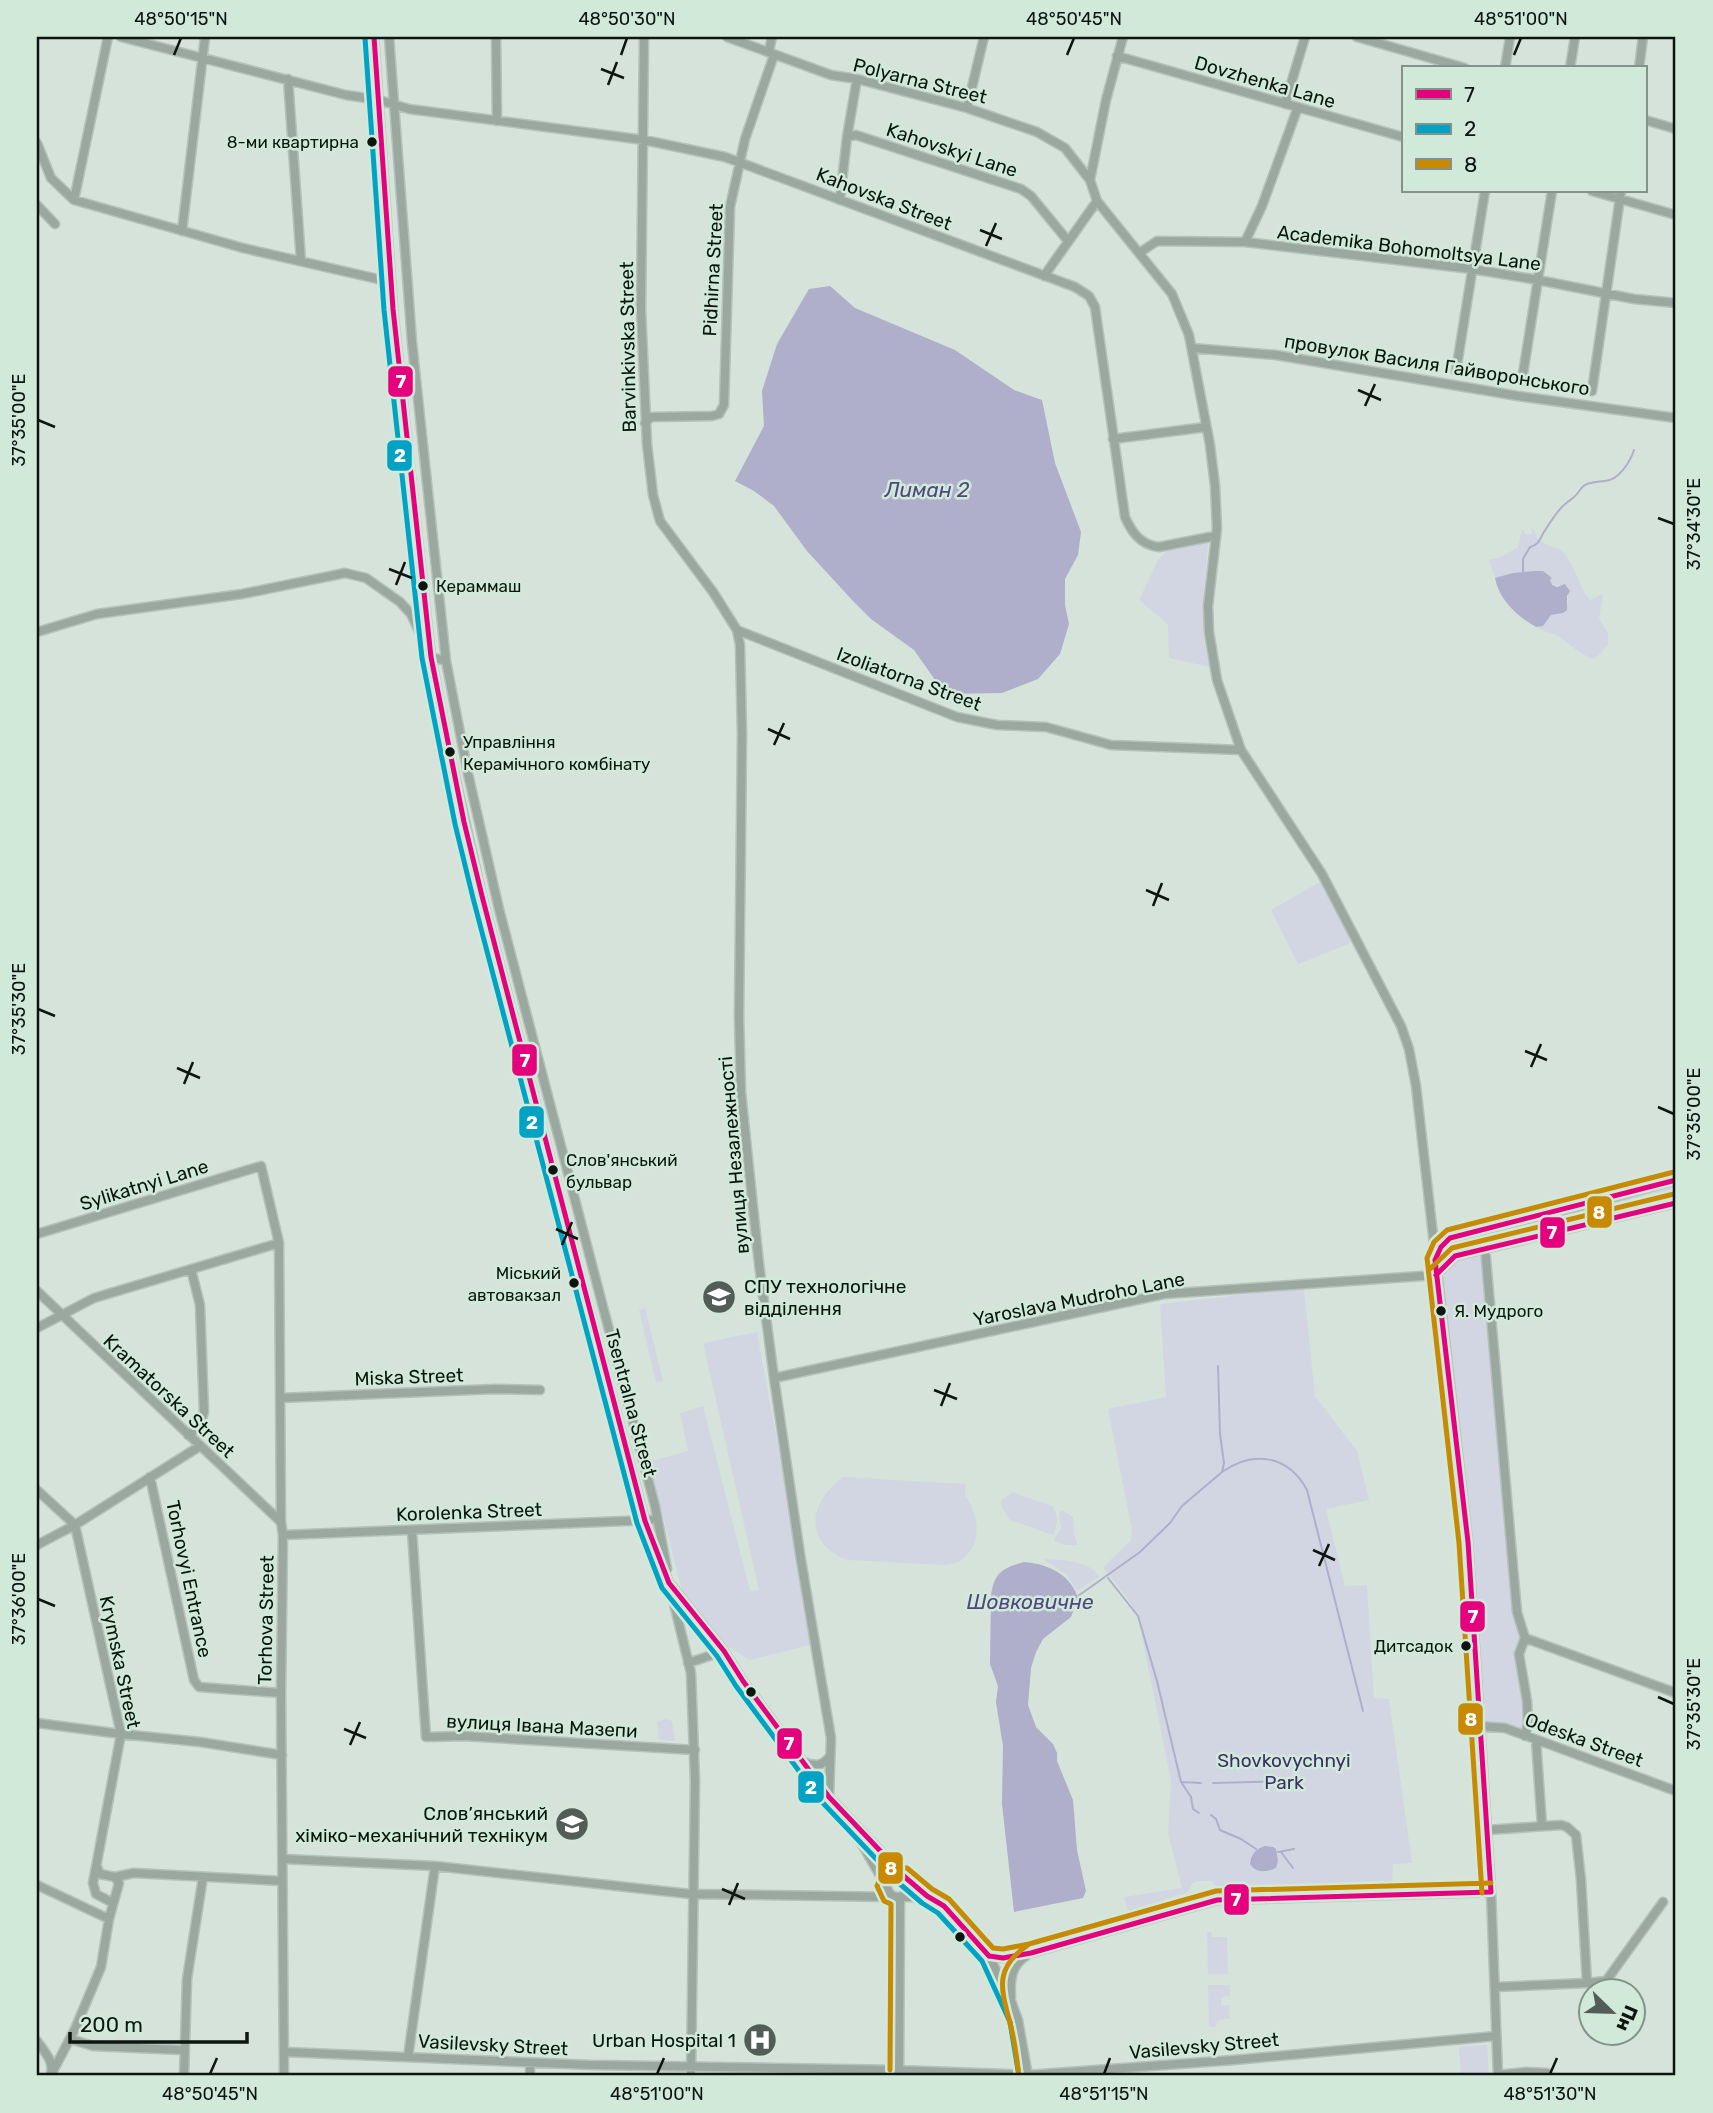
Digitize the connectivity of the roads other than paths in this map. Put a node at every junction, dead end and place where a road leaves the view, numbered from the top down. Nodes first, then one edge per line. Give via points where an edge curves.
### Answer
1 (108, 37) edge
2 (121, 37) edge
3 (205, 37) edge
4 (374, 37) edge
5 (388, 37) edge
6 (496, 37) edge
7 (644, 37) edge
8 (727, 37) edge
9 (772, 37) edge
10 (984, 37) edge
11 (1123, 37) edge
12 (1305, 37) edge
13 (1357, 37) edge
14 (1510, 37) edge
15 (1575, 37) edge
16 (1643, 37) edge
17 (771, 53) junction
18 (1117, 56) junction
19 (203, 58) junction
20 (1458, 66) edge
21 (1505, 66) edge
22 (1570, 66) edge
23 (1639, 66) edge
24 (288, 79) junction
25 (857, 79) junction
26 (379, 100) junction
27 (1285, 104) junction
28 (393, 105) junction
29 (1298, 107) junction
30 (967, 108) junction
31 (1646, 120) edge
32 (498, 121) junction
33 (1676, 129) edge
34 (847, 137) junction
35 (1402, 137) edge
36 (644, 140) junction
37 (37, 143) edge
38 (740, 162) junction
39 (1090, 180) junction
40 (1485, 192) edge
41 (1552, 192) edge
42 (1598, 192) edge
43 (1620, 195) edge
44 (74, 200) junction
45 (840, 200) junction
46 (1097, 201) junction
47 (37, 205) edge
48 (1676, 215) edge
49 (55, 224) dead end
50 (181, 231) junction
51 (1068, 241) junction
52 (1245, 243) junction
53 (1139, 253) junction
54 (301, 261) junction
55 (1472, 269) junction
56 (1044, 276) junction
57 (1538, 279) junction
58 (391, 282) junction
59 (1606, 294) junction
60 (1676, 303) edge
61 (1192, 348) junction
62 (1456, 371) dead end
63 (1522, 380) dead end
64 (1591, 391) dead end
65 (1676, 418) edge
66 (645, 423) junction
67 (1206, 427) junction
68 (1113, 439) junction
69 (1215, 536) junction
70 (737, 630) junction
71 (37, 632) edge
72 (431, 657) junction
73 (446, 661) junction
74 (1241, 750) junction
75 (261, 1166) joint
76 (1676, 1180) edge
77 (1676, 1203) edge
78 (37, 1234) edge
79 (279, 1243) junction
80 (1485, 1248) junction
81 (1435, 1260) junction
82 (191, 1269) junction
83 (1436, 1275) junction
84 (37, 1291) edge
85 (61, 1315) junction
86 (37, 1328) edge
87 (774, 1378) junction
88 (540, 1390) dead end
89 (280, 1398) junction
90 (188, 1435) junction
91 (200, 1446) junction
92 (150, 1477) junction
93 (37, 1490) edge
94 (657, 1518) junction
95 (645, 1521) junction
96 (281, 1522) junction
97 (75, 1525) junction
98 (412, 1531) junction
99 (283, 1535) junction
100 (37, 1545) edge
101 (669, 1583) junction
102 (1525, 1638) junction
103 (724, 1651) junction
104 (688, 1662) junction
105 (281, 1693) junction
106 (1676, 1693) edge
107 (37, 1723) edge
108 (1479, 1727) junction
109 (121, 1734) junction
110 (1525, 1736) junction
111 (1536, 1740) junction
112 (695, 1750) junction
113 (282, 1755) junction
114 (830, 1760) junction
115 (802, 1762) junction
116 (819, 1765) junction
117 (815, 1779) junction
118 (1676, 1791) edge
119 (829, 1797) junction
120 (1542, 1826) junction
121 (1487, 1830) junction
122 (283, 1859) junction
123 (97, 1866) junction
124 (435, 1866) junction
125 (134, 1873) junction
126 (115, 1877) junction
127 (203, 1877) junction
128 (906, 1878) junction
129 (282, 1881) junction
130 (884, 1884) junction
131 (37, 1885) edge
132 (118, 1886) junction
133 (1490, 1892) junction
134 (694, 1894) junction
135 (866, 1896) junction
136 (899, 1897) junction
137 (1662, 1902) dead end
138 (113, 1903) junction
139 (944, 1906) junction
140 (109, 1919) junction
141 (1031, 1953) junction
142 (989, 1956) junction
143 (1587, 1976) edge
144 (1610, 1976) edge
145 (1576, 1983) edge
146 (1495, 1987) junction
147 (1011, 2001) junction
148 (1496, 2036) junction
149 (69, 2039) junction
150 (37, 2043) edge
151 (183, 2050) junction
152 (285, 2052) junction
153 (408, 2057) junction
154 (530, 2063) junction
155 (691, 2066) junction
156 (899, 2073) edge
157 (52, 2074) edge
158 (1028, 2075) edge
159 (1498, 2075) edge
160 (184, 2076) edge
161 (284, 2076) edge
162 (530, 2076) edge
163 (691, 2076) edge
164 (1547, 2076) edge

1 - 44 street
2 - 19 street, Kahovska Street
3 - 19 street
4 - 26 street, Tsentralna Street
5 - 28 street, Tsentralna Street
6 - 32 street
7 - 36 street, Barvinkivska Street
8 - 17 street, Polyarna Street
9 - 17 street, Pidhirna Street
10 - 30 street
11 - 18 street
12 - 27 street
13 - 20 street
14 - 21 street
15 - 22 street
16 - 23 street
17 - 25 street, Polyarna Street via 831,75
17 - 38 street, Pidhirna Street
18 - 27 street, Dovzhenka Lane
18 - 39 street
19 - 24 street, Kahovska Street
19 - 50 street
24 - 26 street, Kahovska Street
24 - 54 street
25 - 30 street, Polyarna Street
25 - 34 street
26 - 28 street, Kahovska Street
26 - 58 street, Tsentralna Street
27 - 29 street, Dovzhenka Lane
28 - 32 street, Kahovska Street
28 - 73 street, Tsentralna Street via 412,342
29 - 35 street, Dovzhenka Lane
29 - 52 street
30 - 39 street, Polyarna Street via 1050,138 1065,148
31 - 33 street
32 - 36 street, Kahovska Street
34 - 45 street
34 - 51 street, Kahovskyi Lane via 856,135 1021,189
36 - 38 street, Kahovska Street
36 - 66 street, Barvinkivska Street via 641,309
37 - 44 street via 51,178
38 - 45 street, Kahovska Street
38 - 66 street, Pidhirna Street via 730,207 724,405 712,416 651,417
39 - 46 street
40 - 55 street
41 - 57 street
42 - 43 street
43 - 48 street
43 - 59 street
44 - 50 street
45 - 56 street, Kahovska Street
46 - 51 street
46 - 53 street
47 - 49 street
50 - 54 street
51 - 56 street
52 - 53 street, Academika Bohomoltsya Lane via 1157,242
52 - 55 street, Academika Bohomoltsya Lane
53 - 61 street via 1172,294
54 - 58 street
55 - 57 street, Academika Bohomoltsya Lane
55 - 62 street
56 - 68 street, Kahovska Street via 1084,292 1095,307
57 - 59 street, Academika Bohomoltsya Lane
57 - 63 street
58 - 72 street, Tsentralna Street
59 - 60 street, Academika Bohomoltsya Lane
59 - 64 street
61 - 65 street, провулок Василя Гайворонського via 1276,355
61 - 67 street
66 - 70 street, Barvinkivska Street via 660,520
67 - 68 street
67 - 69 street via 1215,486
68 - 69 street, Kahovska Street via 1125,517 1137,538 1159,547
69 - 74 street via 1209,632 1217,680
70 - 74 street, Izoliatorna Street via 976,722 1046,727 1111,745
70 - 87 street, вулиця Незалежності via 743,734 741,1092
71 - 72 street via 97,614 242,594 345,573 366,578 400,602 411,614
72 - 73 street
72 - 95 street, Tsentralna Street via 482,896
73 - 94 street, Tsentralna Street via 499,909
74 - 81 street via 1322,874 1401,1026 1416,1086
75 - 78 street, Sylikatnyi Lane
75 - 79 street, Torhova Street
76 - 81 street via 1450,1238
77 - 80 street
79 - 82 street
79 - 89 street, Torhova Street
80 - 83 street via 1455,1256
80 - 102 street via 1517,1612
81 - 83 street
82 - 85 street via 94,1298
82 - 90 street via 200,1305 204,1412 202,1422
83 - 87 street, Yaroslava Mudroho Lane via 1164,1294
83 - 108 street via 1468,1542
84 - 85 street, Kramatorska Street
85 - 86 street
85 - 90 street, Kramatorska Street
87 - 114 street, вулиця Незалежності via 831,1738
88 - 89 street, Miska Street
89 - 96 street, Torhova Street
90 - 91 street, Kramatorska Street
91 - 92 street
91 - 96 street, Kramatorska Street
92 - 97 street
92 - 105 street, Torhovyi Entrance via 194,1680 199,1687
93 - 97 street
94 - 95 street, Korolenka Street
94 - 101 street, Tsentralna Street
95 - 98 street, Korolenka Street
95 - 101 street, Tsentralna Street
96 - 99 street, Torhova Street
97 - 100 street
97 - 109 street, Krymska Street
98 - 99 street, Korolenka Street
98 - 112 street, вулиця Івана Мазепи via 426,1737
99 - 105 street, Torhova Street
101 - 103 street
101 - 104 street, Tsentralna Street
102 - 106 street
102 - 110 street via 1519,1654 1527,1701
103 - 104 street
103 - 115 street
104 - 112 street, Tsentralna Street
105 - 113 street, Torhova Street
107 - 109 street
108 - 110 street, Odeska Street via 1505,1728
108 - 121 street
109 - 113 street
109 - 123 street, Krymska Street
110 - 111 street, Odeska Street
111 - 118 street, Odeska Street
111 - 120 street
112 - 134 street, Tsentralna Street
113 - 122 street, Torhova Street
114 - 116 street
114 - 117 street via 821,1778
114 - 119 street, вулиця Незалежності
115 - 116 street
115 - 117 street
116 - 117 street via 813,1772
117 - 119 street
119 - 128 street
119 - 130 street
120 - 121 street
120 - 143 street via 1567,1827 1576,1835
121 - 133 street
122 - 124 street
122 - 129 street, Torhova Street
123 - 126 street via 101,1874
123 - 138 street, Krymska Street via 94,1891
124 - 134 street
124 - 153 street
125 - 126 street
125 - 127 street
125 - 132 street
126 - 132 street
127 - 129 street
127 - 151 street via 187,1979
128 - 130 street via 897,1874
128 - 136 street via 909,1887
128 - 139 street
129 - 152 street, Torhova Street
130 - 135 street
130 - 136 street via 889,1894
131 - 140 street
132 - 138 street
133 - 141 street via 1217,1900
133 - 146 street
134 - 135 street
134 - 155 street, Tsentralna Street
135 - 136 street
136 - 139 street
136 - 156 street
137 - 144 street
138 - 140 street
139 - 142 street
140 - 149 street via 101,1967
141 - 142 street
141 - 147 street via 1014,1968
142 - 147 street
145 - 146 street
146 - 148 street
147 - 158 street
148 - 158 street, Vasilevsky Street
148 - 159 street
149 - 151 street via 93,2046
149 - 157 street
150 - 157 street via 50,2060
151 - 160 street
152 - 153 street, Vasilevsky Street
152 - 161 street, Torhova Street
153 - 154 street, Vasilevsky Street
154 - 155 street, Vasilevsky Street
154 - 162 street
155 - 156 street, Vasilevsky Street
155 - 163 street, Tsentralna Street
156 - 158 street, Vasilevsky Street
159 - 164 street via 1526,2072

